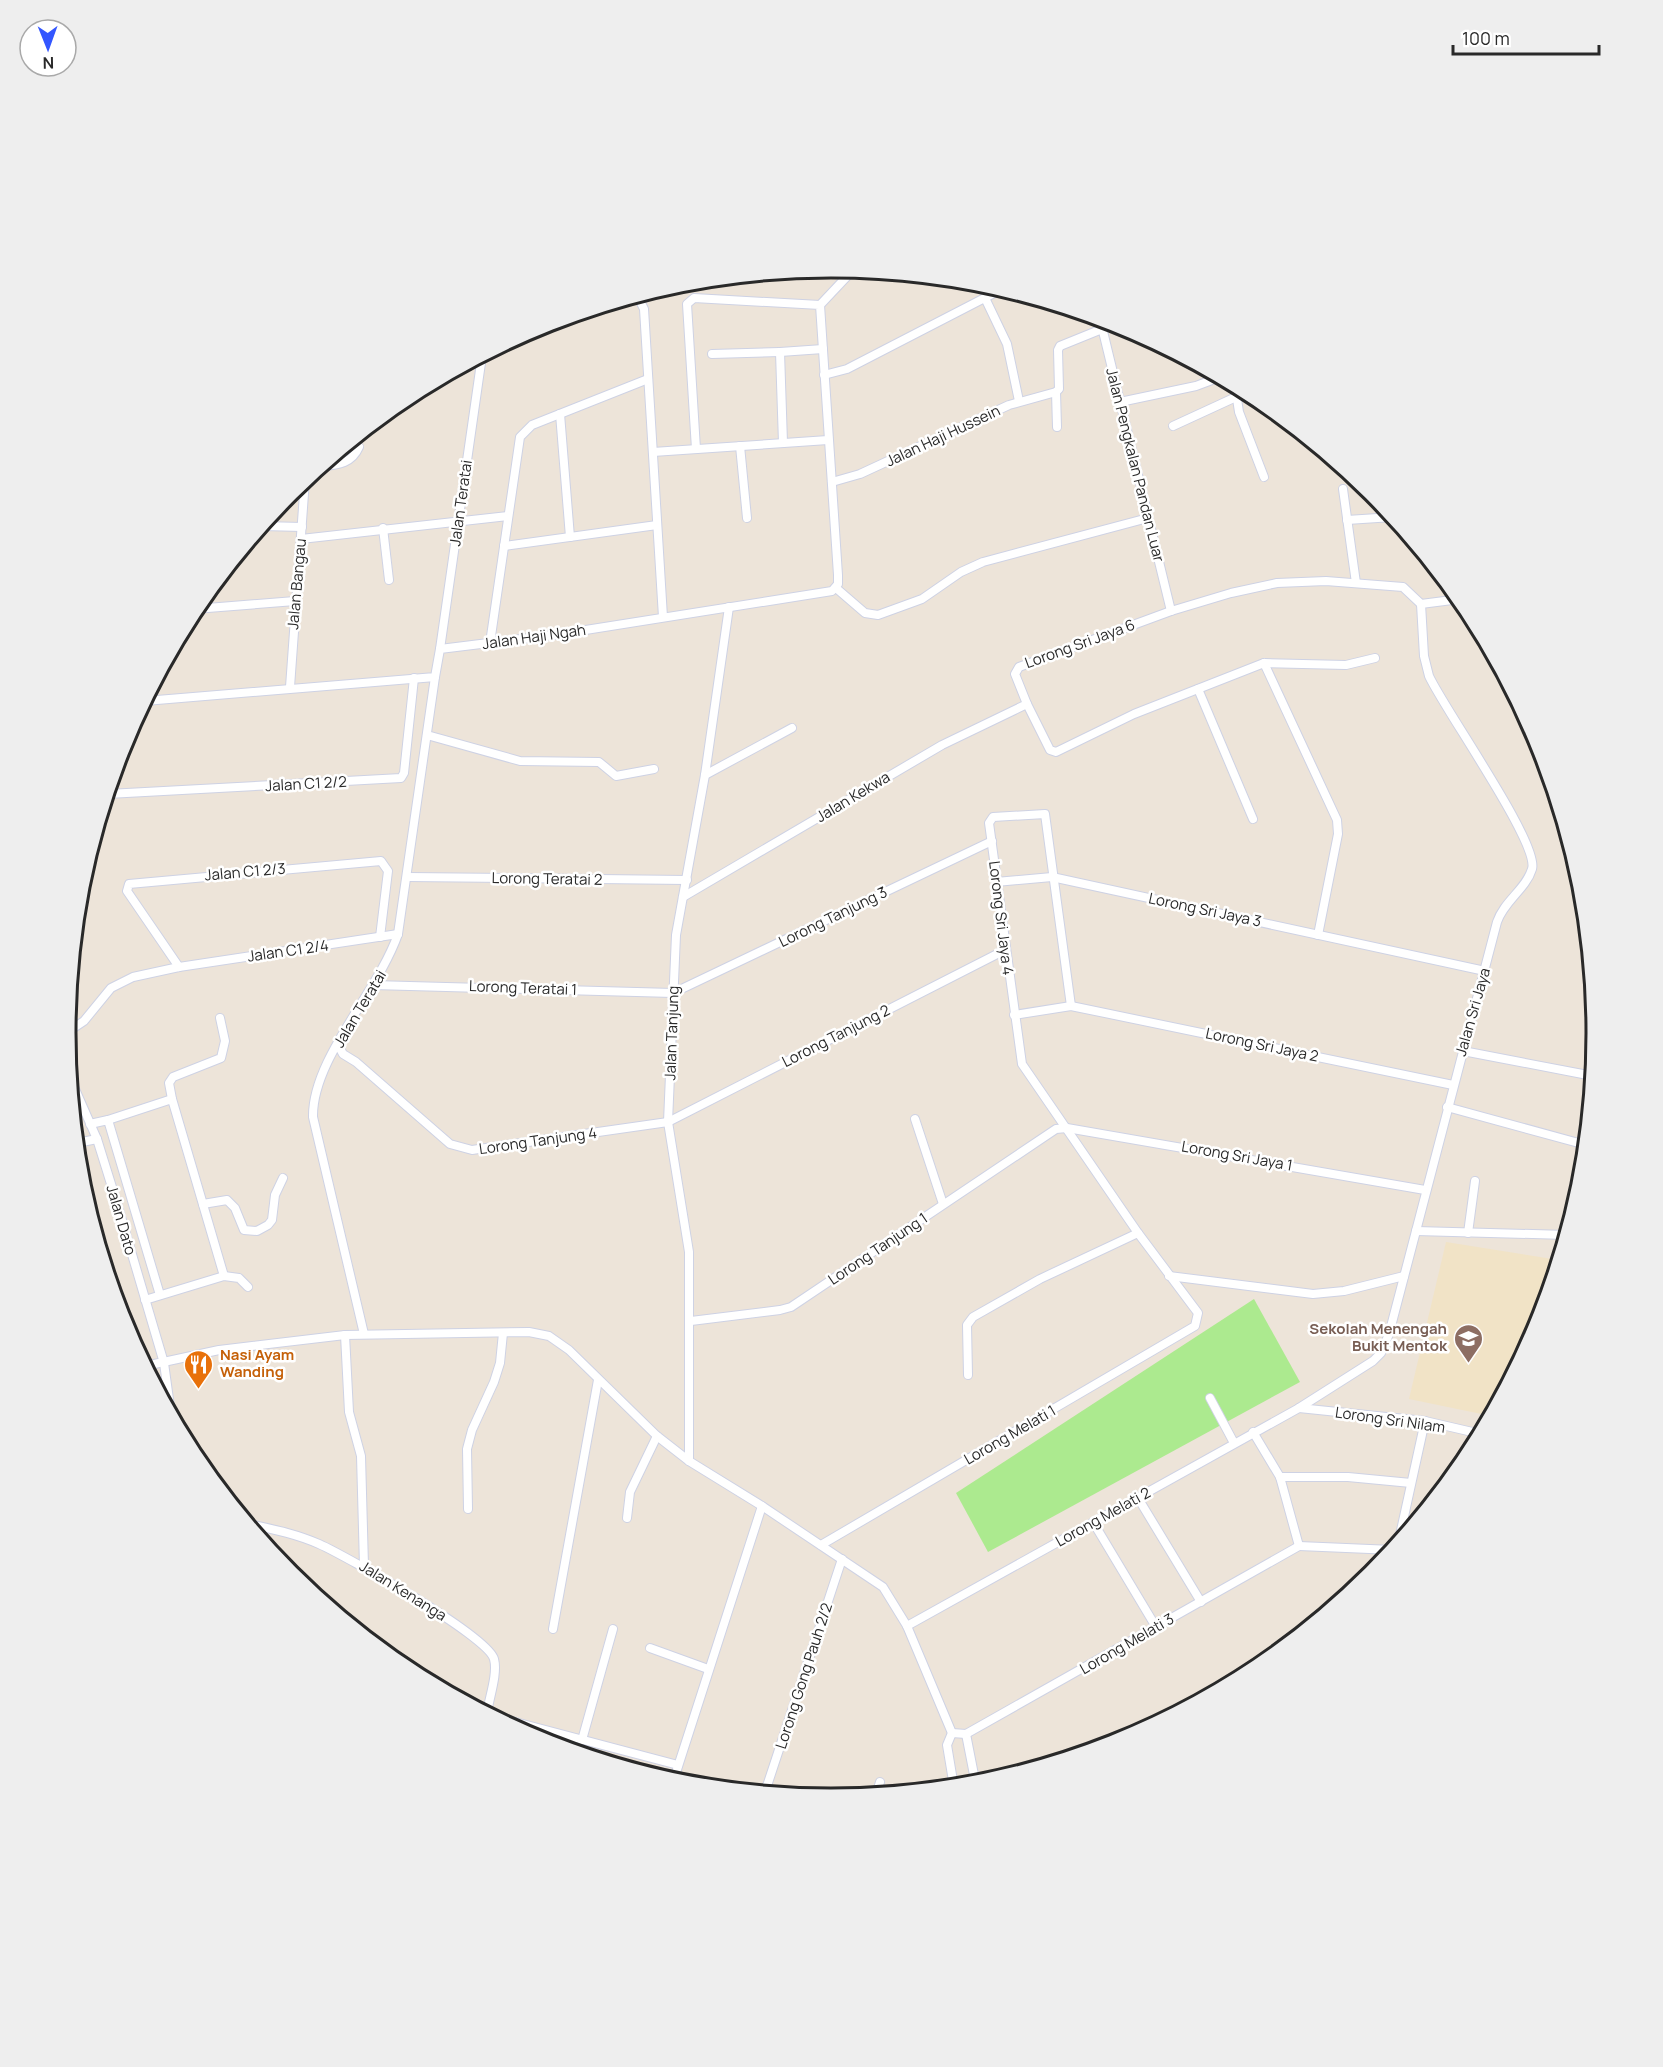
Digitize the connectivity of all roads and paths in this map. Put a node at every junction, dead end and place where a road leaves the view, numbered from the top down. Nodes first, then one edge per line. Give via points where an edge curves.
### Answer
1 (845, 279) edge
2 (990, 296) edge
3 (986, 298) junction
4 (641, 303) edge
5 (820, 305) junction
6 (1102, 329) joint
7 (823, 349) junction
8 (780, 352) junction
9 (712, 354) dead end
10 (481, 365) edge
11 (832, 373) junction
12 (648, 379) junction
13 (1210, 381) edge
14 (1056, 392) junction
15 (1236, 397) joint
16 (1019, 401) junction
17 (1120, 402) junction
18 (560, 414) junction
19 (1173, 426) dead end
20 (1057, 427) dead end
21 (828, 440) junction
22 (783, 443) junction
23 (740, 446) junction
24 (359, 447) dead end
25 (696, 449) junction
26 (653, 452) junction
27 (337, 463) edge
28 (1264, 477) dead end
29 (836, 481) junction
30 (1343, 489) dead end
31 (304, 494) edge
32 (508, 516) junction
33 (747, 518) dead end
34 (1148, 518) junction
35 (1382, 518) edge
36 (459, 520) junction
37 (1347, 520) junction
38 (657, 525) junction
39 (273, 526) edge
40 (302, 527) junction
41 (383, 528) junction
42 (570, 537) junction
43 (301, 538) junction
44 (504, 546) junction
45 (390, 580) dead end
46 (1356, 583) junction
47 (836, 588) junction
48 (1449, 600) edge
49 (296, 601) junction
50 (1421, 603) junction
51 (729, 607) junction
52 (208, 608) edge
53 (1171, 611) junction
54 (663, 617) junction
55 (490, 643) junction
56 (440, 649) junction
57 (1375, 658) dead end
58 (1264, 663) junction
59 (435, 677) junction
60 (414, 678) junction
61 (290, 687) junction
62 (1198, 689) junction
63 (154, 700) edge
64 (1027, 704) junction
65 (792, 728) dead end
66 (427, 735) junction
67 (654, 769) dead end
68 (705, 775) junction
69 (116, 794) edge
70 (1253, 819) dead end
71 (992, 841) junction
72 (407, 877) junction
73 (1052, 877) junction
74 (687, 880) junction
75 (996, 882) junction
76 (683, 897) junction
77 (398, 934) junction
78 (1318, 935) junction
79 (380, 937) junction
80 (1005, 950) junction
81 (179, 967) junction
82 (1485, 971) junction
83 (373, 985) junction
84 (674, 993) junction
85 (1071, 1006) junction
86 (1014, 1015) junction
87 (220, 1018) dead end
88 (76, 1026) edge
89 (338, 1046) junction
90 (1463, 1051) junction
91 (1585, 1074) edge
92 (1453, 1085) junction
93 (172, 1099) junction
94 (80, 1102) edge
95 (1447, 1107) junction
96 (915, 1119) dead end
97 (108, 1120) junction
98 (668, 1122) junction
99 (90, 1124) junction
100 (1067, 1128) junction
101 (1048, 1132) joint
102 (97, 1140) junction
103 (85, 1142) edge
104 (1578, 1143) edge
105 (283, 1178) dead end
106 (1475, 1181) dead end
107 (1425, 1190) junction
108 (204, 1204) junction
109 (943, 1204) junction
110 (1416, 1231) junction
111 (1138, 1233) junction
112 (1468, 1233) junction
113 (1559, 1235) edge
114 (224, 1276) junction
115 (1169, 1276) junction
116 (1404, 1276) junction
117 (248, 1287) dead end
118 (160, 1295) junction
119 (145, 1299) junction
120 (691, 1321) junction
121 (1197, 1323) joint
122 (503, 1333) junction
123 (364, 1334) junction
124 (345, 1335) junction
125 (164, 1363) junction
126 (153, 1365) edge
127 (968, 1375) dead end
128 (598, 1380) junction
129 (168, 1393) edge
130 (1210, 1398) dead end
131 (1299, 1408) junction
132 (1425, 1421) junction
133 (1253, 1432) junction
134 (1472, 1432) edge
135 (657, 1436) junction
136 (1234, 1443) junction
137 (689, 1461) junction
138 (1280, 1477) junction
139 (1412, 1483) junction
140 (1138, 1498) junction
141 (762, 1506) junction
142 (468, 1509) dead end
143 (627, 1518) dead end
144 (1093, 1522) junction
145 (261, 1527) edge
146 (1402, 1528) edge
147 (821, 1545) junction
148 (1299, 1546) junction
149 (1382, 1550) edge
150 (842, 1559) junction
151 (364, 1566) junction
152 (1201, 1602) junction
153 (907, 1626) junction
154 (1156, 1627) junction
155 (553, 1629) dead end
156 (613, 1629) dead end
157 (650, 1648) dead end
158 (708, 1669) junction
159 (488, 1706) edge
160 (535, 1728) edge
161 (952, 1733) junction
162 (966, 1734) junction
163 (582, 1740) junction
164 (678, 1765) junction
165 (676, 1772) edge
166 (974, 1775) edge
167 (953, 1778) edge
168 (880, 1782) dead end
169 (767, 1785) edge
170 (878, 1787) edge

1 - 5 street
2 - 3 street
3 - 11 street
3 - 16 street via 1005,338
4 - 12 street
5 - 7 street
5 - 25 street via 689,300
6 - 14 street via 1060,346
6 - 17 street, Jalan Pengkalan Pandan Luar
7 - 8 street
7 - 11 street
8 - 9 street
8 - 22 street
10 - 36 street, Jalan Teratai
11 - 21 street
12 - 18 street
12 - 26 street
13 - 17 street
14 - 16 street, Jalan Haji Hussein
14 - 20 street
15 - 19 street
15 - 28 street
16 - 29 street, Jalan Haji Hussein
17 - 34 street, Jalan Pengkalan Pandan Luar
18 - 32 street via 532,425 520,437
18 - 42 street
21 - 22 street
21 - 29 street
22 - 23 street
23 - 25 street
23 - 33 street
24 - 27 street via 346,462
25 - 26 street
26 - 38 street
29 - 47 street
30 - 37 street
31 - 40 street, Jalan Bangau
32 - 36 street
32 - 44 street
34 - 47 street via 983,562 922,599 883,613 869,614
34 - 53 street, Jalan Pengkalan Pandan Luar
35 - 37 street
36 - 41 street
36 - 56 street, Jalan Teratai
37 - 46 street
38 - 42 street
38 - 54 street
39 - 40 street
40 - 43 street, Jalan Bangau
41 - 43 street
41 - 45 street
42 - 44 street
43 - 49 street, Jalan Bangau
44 - 55 street
46 - 50 street, Lorong Sri Jaya 6 via 1403,587
46 - 53 street, Lorong Sri Jaya 6 via 1277,583
47 - 51 street, Jalan Haji Ngah via 826,593
48 - 50 street
49 - 52 street
49 - 61 street, Jalan Bangau
50 - 82 street, Jalan Sri Jaya via 1429,676 1533,855 1532,870 1499,914
51 - 54 street, Jalan Haji Ngah
51 - 68 street, Jalan Tanjung
53 - 64 street, Lorong Sri Jaya 6 via 1019,667 1016,677
54 - 55 street, Jalan Haji Ngah
55 - 56 street, Jalan Haji Ngah
56 - 59 street
57 - 58 street, Lorong Sri Jaya 6 via 1346,665
58 - 62 street, Lorong Sri Jaya 6
58 - 78 street via 1337,820 1338,834
59 - 60 street
59 - 66 street, Jalan Teratai
60 - 61 street
60 - 69 street, Jalan C1 2/2 via 401,778
61 - 63 street
62 - 64 street, Lorong Sri Jaya 6 via 1117,721 1056,752 1050,750
62 - 70 street
64 - 76 street, Jalan Kekwa via 942,745
65 - 68 street
66 - 67 street via 520,761 599,762 616,776
66 - 72 street, Jalan Teratai
68 - 74 street, Jalan Tanjung
71 - 73 street, Lorong Sri Jaya 4 via 989,823 993,817 1045,814
71 - 75 street, Lorong Sri Jaya 4
71 - 84 street, Lorong Tanjung 3
72 - 74 street, Lorong Teratai 2
72 - 77 street, Jalan Teratai
73 - 75 street, Lorong Sri Jaya 3
73 - 78 street, Lorong Sri Jaya 3
73 - 85 street
74 - 76 street, Jalan Tanjung
75 - 80 street, Lorong Sri Jaya 4
76 - 84 street, Jalan Tanjung via 676,935
77 - 79 street, Jalan C1 2/4
77 - 83 street, Jalan Teratai
78 - 82 street, Lorong Sri Jaya 3
79 - 81 street, Jalan C1 2/4
79 - 81 street, Jalan C1 2/3 via 388,871 381,861 129,884 127,891
80 - 86 street, Lorong Sri Jaya 4
80 - 98 street, Lorong Tanjung 2
81 - 88 street, Jalan C1 2/4 via 118,983
82 - 90 street, Jalan Sri Jaya
83 - 84 street, Lorong Teratai 1
83 - 89 street, Jalan Teratai
84 - 98 street, Jalan Tanjung
85 - 86 street
85 - 92 street, Lorong Sri Jaya 2
86 - 100 street, Lorong Sri Jaya 4 via 1025,1072
87 - 93 street via 225,1041 222,1058 172,1077
89 - 98 street, Lorong Tanjung 4 via 450,1144 461,1149
89 - 123 street, Jalan Teratai via 316,1086 313,1117
90 - 91 street
90 - 92 street, Jalan Sri Jaya
92 - 95 street, Jalan Sri Jaya
93 - 97 street
93 - 108 street
94 - 99 street, Jalan Dato
95 - 104 street
95 - 107 street, Jalan Sri Jaya
96 - 109 street
97 - 99 street
97 - 118 street
98 - 120 street, Jalan Tanjung via 690,1252
99 - 102 street, Jalan Dato
100 - 101 street, Lorong Sri Jaya 1
100 - 107 street, Lorong Sri Jaya 1
100 - 111 street, Lorong Sri Jaya 4
101 - 109 street, Lorong Tanjung 1
102 - 103 street
102 - 119 street, Jalan Dato
105 - 108 street via 275,1195 272,1220 256,1231 244,1230 230,1201
106 - 112 street
107 - 110 street, Jalan Sri Jaya
108 - 114 street
109 - 120 street, Lorong Tanjung 1 via 791,1307
110 - 112 street
110 - 116 street, Jalan Sri Jaya
111 - 115 street, Lorong Sri Jaya 4
111 - 127 street via 1040,1279 973,1317 967,1325
112 - 113 street
114 - 117 street via 239,1278
114 - 118 street
115 - 116 street via 1313,1294 1344,1291
115 - 121 street, Lorong Sri Jaya 4 via 1198,1313
116 - 131 street, Jalan Sri Jaya via 1381,1353
118 - 119 street
119 - 125 street, Jalan Dato
120 - 137 street, Jalan Tanjung
121 - 147 street, Lorong Melati 1
122 - 123 street
122 - 128 street via 549,1336
122 - 142 street via 500,1363 467,1449
123 - 124 street
124 - 125 street via 237,1348
124 - 151 street via 349,1412 361,1456
125 - 126 street
125 - 129 street, Jalan Dato
128 - 135 street
128 - 155 street
130 - 136 street
131 - 132 street, Lorong Sri Nilam
131 - 133 street, Lorong Melati 2
132 - 134 street, Lorong Sri Nilam
132 - 139 street
133 - 136 street, Lorong Melati 2
133 - 138 street
135 - 137 street
135 - 143 street via 630,1492
136 - 140 street, Lorong Melati 2
137 - 141 street
138 - 139 street via 1348,1477
138 - 148 street
139 - 146 street
140 - 144 street, Lorong Melati 2
140 - 152 street
141 - 147 street
141 - 158 street
144 - 153 street, Lorong Melati 2
144 - 154 street
145 - 151 street, Jalan Kenanga via 309,1540
147 - 150 street
148 - 149 street
148 - 152 street, Lorong Melati 3
150 - 153 street via 883,1587
150 - 169 street, Lorong Gong Pauh 2/2
151 - 159 street, Jalan Kenanga via 455,1624 492,1653
152 - 154 street, Lorong Melati 3
153 - 161 street
154 - 162 street, Lorong Melati 3
156 - 163 street
157 - 158 street
158 - 164 street
160 - 163 street
161 - 162 street
161 - 167 street via 947,1745
162 - 166 street
163 - 164 street
164 - 165 street
168 - 170 street

